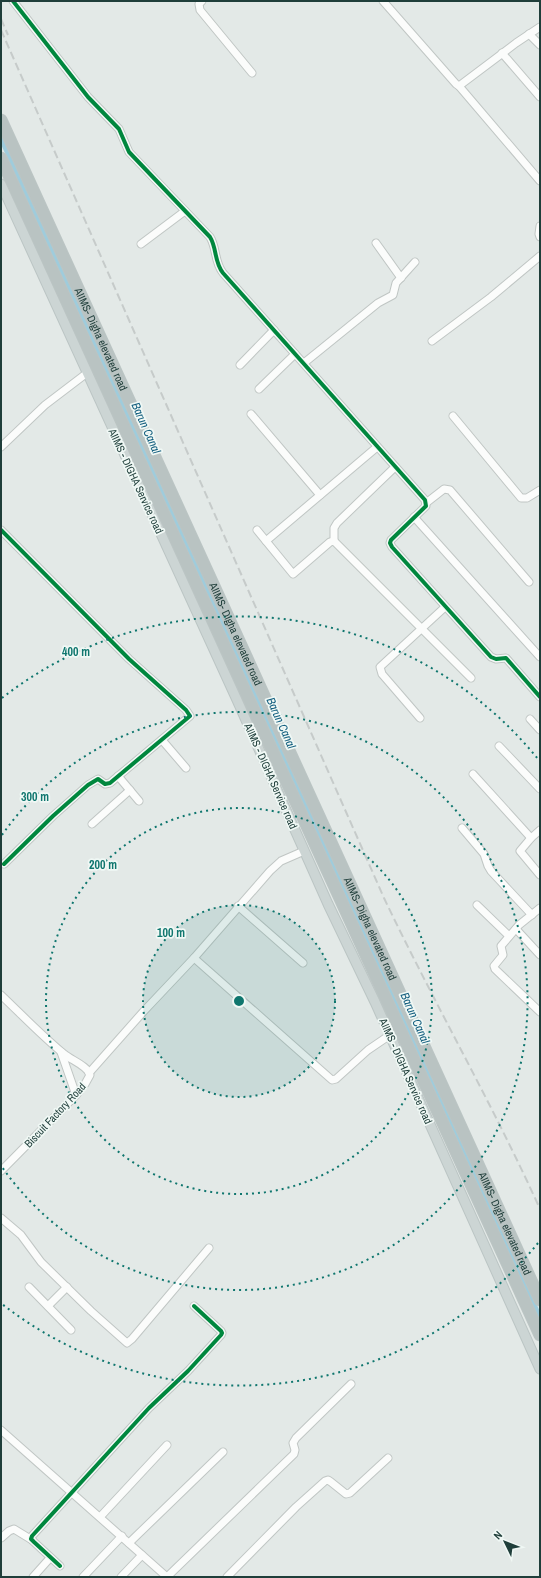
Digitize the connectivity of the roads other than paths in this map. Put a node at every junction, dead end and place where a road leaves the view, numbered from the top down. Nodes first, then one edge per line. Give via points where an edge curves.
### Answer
1 (13, 1) edge
2 (383, 1) edge
3 (198, 3) edge
4 (540, 27) edge
5 (530, 34) junction
6 (540, 45) edge
7 (502, 53) junction
8 (252, 73) dead end
9 (459, 86) junction
10 (540, 97) edge
11 (1, 120) edge
12 (1, 158) edge
13 (540, 181) edge
14 (1, 184) edge
15 (185, 211) junction
16 (540, 226) edge
17 (540, 237) edge
18 (376, 243) dead end
19 (141, 244) dead end
20 (540, 256) edge
21 (415, 262) dead end
22 (401, 278) junction
23 (274, 330) junction
24 (432, 341) dead end
25 (295, 354) junction
26 (304, 363) junction
27 (240, 365) dead end
28 (87, 373) junction
29 (259, 388) dead end
30 (251, 414) dead end
31 (453, 416) dead end
32 (1, 447) edge
33 (376, 447) junction
34 (395, 467) junction
35 (540, 490) edge
36 (320, 495) junction
37 (426, 503) junction
38 (414, 517) junction
39 (1, 530) edge
40 (257, 530) dead end
41 (266, 541) junction
42 (334, 541) junction
43 (529, 582) dead end
44 (445, 607) junction
45 (422, 629) junction
46 (540, 657) edge
47 (471, 678) dead end
48 (540, 697) edge
49 (420, 718) dead end
50 (530, 718) dead end
51 (540, 730) edge
52 (162, 740) junction
53 (499, 746) dead end
54 (186, 768) dead end
55 (473, 774) dead end
56 (118, 776) junction
57 (540, 788) edge
58 (130, 790) junction
59 (139, 801) dead end
60 (92, 824) dead end
61 (462, 828) dead end
62 (540, 830) edge
63 (531, 838) junction
64 (304, 851) junction
65 (4, 864) dead end
66 (540, 875) edge
67 (477, 904) dead end
68 (238, 906) junction
69 (540, 908) edge
70 (532, 915) junction
71 (516, 929) junction
72 (509, 936) junction
73 (540, 956) edge
74 (194, 958) junction
75 (303, 963) dead end
76 (1, 995) edge
77 (540, 1012) edge
78 (390, 1035) junction
79 (60, 1051) junction
80 (89, 1073) junction
81 (76, 1095) junction
82 (1, 1171) edge
83 (1, 1218) edge
84 (209, 1248) dead end
85 (29, 1286) dead end
86 (66, 1287) junction
87 (540, 1300) edge
88 (48, 1306) junction
89 (194, 1306) dead end
90 (70, 1330) dead end
91 (540, 1335) edge
92 (540, 1369) edge
93 (351, 1384) dead end
94 (1, 1430) edge
95 (167, 1445) dead end
96 (223, 1452) dead end
97 (388, 1458) dead end
98 (71, 1492) junction
99 (100, 1517) junction
100 (122, 1536) junction
101 (1, 1538) edge
102 (32, 1540) junction
103 (129, 1543) junction
104 (142, 1555) junction
105 (50, 1558) junction
106 (60, 1566) dead end
107 (33, 1577) edge
108 (83, 1577) edge
109 (121, 1577) edge
110 (167, 1577) edge
111 (227, 1577) edge

1 - 15 street via 88,97 118,129 129,152
2 - 9 street
3 - 8 street
4 - 5 street
5 - 6 street
5 - 7 street
7 - 9 street
7 - 10 street
9 - 13 street
11 - 87 highway, AIIMS- Digha elevated road
12 - 91 highway, AIIMS- Digha elevated road
14 - 28 main road, AIIMS - DIGHA Service road
15 - 19 street
15 - 23 street via 213,242 220,270
16 - 17 street
18 - 22 street
20 - 24 street
21 - 22 street
22 - 26 street via 394,285 393,295 378,303
23 - 25 street
23 - 27 street
25 - 26 street
25 - 29 street
26 - 33 street
28 - 32 street via 45,405
28 - 64 main road, AIIMS - DIGHA Service road
30 - 36 street
31 - 35 street via 521,498 527,498
33 - 34 street
33 - 36 street
34 - 37 street
34 - 42 street via 337,523 334,528
36 - 41 street
37 - 38 street
37 - 43 street via 444,490 450,490
38 - 44 street via 392,538 390,545
38 - 46 street
39 - 52 street via 129,659 189,714 187,719
40 - 41 street
41 - 42 street via 293,574
42 - 45 street
44 - 45 street
44 - 48 street via 491,657 507,659
45 - 47 street
45 - 49 street via 383,664 380,670
50 - 51 street
52 - 54 street
52 - 56 street
53 - 57 street
55 - 63 street
56 - 58 street
56 - 65 street via 107,784 98,778 91,782
58 - 59 street
58 - 60 street
61 - 70 street via 484,854 489,868
62 - 63 street
63 - 66 street via 520,853
64 - 68 street via 276,864
64 - 78 main road, AIIMS - DIGHA Service road
67 - 72 street
68 - 74 street
68 - 75 street
69 - 70 street
70 - 71 street
71 - 72 street
71 - 73 street
72 - 77 street via 502,946 503,955 494,967
74 - 78 street via 332,1080
74 - 80 street
76 - 79 street, Biscuit Factory Road
78 - 92 main road, AIIMS - DIGHA Service road
79 - 80 street, Biscuit Factory Road
79 - 81 street
80 - 81 street, Biscuit Factory Road via 85,1084
81 - 82 street, Biscuit Factory Road
83 - 86 street via 21,1235 37,1257
84 - 86 street via 127,1343
85 - 88 street
86 - 88 street
88 - 90 street
89 - 98 street via 222,1334
93 - 110 street via 294,1440 294,1454
94 - 98 street
95 - 99 street
96 - 103 street
97 - 111 street via 350,1493 344,1492 330,1481 325,1481 285,1517
98 - 99 street
98 - 102 street via 33,1534
99 - 100 street
100 - 103 street
100 - 108 street
101 - 102 street via 14,1529
102 - 105 street
103 - 104 street
104 - 109 street
104 - 110 street
105 - 106 street
105 - 107 street

